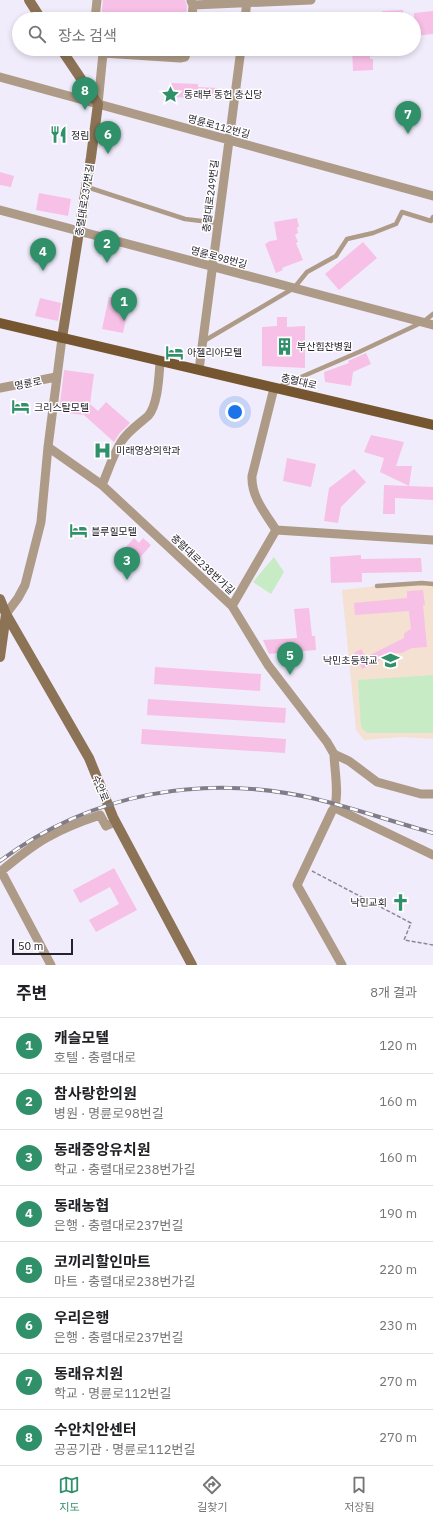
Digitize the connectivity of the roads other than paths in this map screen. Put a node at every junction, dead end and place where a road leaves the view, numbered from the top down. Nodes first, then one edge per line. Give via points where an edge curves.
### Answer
1 (29, 0) edge
2 (97, 0) edge
3 (311, 0) edge
4 (247, 2) edge
5 (191, 3) edge
6 (37, 12) edge
7 (96, 12) edge
8 (246, 12) edge
9 (66, 56) edge
10 (100, 56) edge
11 (157, 56) edge
12 (185, 56) edge
13 (240, 56) edge
14 (0, 77) edge
15 (98, 104) junction
16 (229, 140) junction
17 (87, 186) junction
18 (433, 196) edge
19 (0, 210) edge
20 (432, 219) edge
21 (218, 223) junction
22 (79, 231) junction
23 (212, 266) junction
24 (294, 288) junction
25 (433, 314) edge
26 (423, 322) junction
27 (0, 323) edge
28 (433, 324) edge
29 (62, 338) junction
30 (202, 341) junction
31 (160, 362) junction
32 (199, 370) junction
33 (56, 378) junction
34 (0, 388) edge
35 (274, 388) junction
36 (433, 425) edge
37 (48, 447) junction
38 (102, 485) junction
39 (276, 530) junction
40 (433, 540) edge
41 (433, 584) edge
42 (377, 586) dead end
43 (0, 599) edge
44 (232, 606) junction
45 (6, 614) junction
46 (0, 656) edge
47 (334, 754) junction
48 (433, 794) edge
49 (335, 808) junction
50 (115, 822) junction
51 (433, 855) edge
52 (1, 871) edge
53 (51, 965) edge
54 (192, 965) edge
55 (342, 965) edge

1 - 6 main road
2 - 7 street
3 - 4 street
4 - 5 street
4 - 8 street
9 - 15 main road
10 - 15 street
11 - 12 street
13 - 16 street, 충렬대로249번길
14 - 15 street, 명륜로112번길
15 - 16 street, 명륜로112번길
15 - 17 main road, 충렬대로237번길
16 - 18 street, 명륜로112번길
16 - 21 street, 충렬대로249번길
17 - 21 lane via 185,219
17 - 22 main road, 충렬대로237번길
19 - 22 street, 명륜로98번길
20 - 24 lane via 402,212 396,224 347,239 336,256 307,272
21 - 23 street, 충렬대로249번길
22 - 23 street, 명륜로98번길
22 - 29 main road, 충렬대로237번길
23 - 24 street, 명륜로98번길
23 - 30 street, 충렬대로249번길
24 - 26 street, 명륜로98번길
24 - 30 lane
25 - 26 lane
26 - 28 street, 명륜로98번길
26 - 35 lane
27 - 29 main road, 충렬대로
29 - 31 main road, 충렬대로
29 - 33 street
30 - 32 street, 충렬대로249번길
31 - 32 main road, 충렬대로
31 - 38 street via 155,399 149,414 121,442
32 - 35 main road, 충렬대로
33 - 34 street, 명륜로
33 - 37 street
35 - 36 main road, 충렬대로
35 - 39 street via 251,486
37 - 38 street, 충렬대로238번가길
37 - 45 street via 41,522 25,585
38 - 44 street, 충렬대로238번가길
39 - 40 street
39 - 44 street
41 - 42 lane
43 - 45 main road
44 - 47 street, 충렬대로238번가길 via 268,664
45 - 46 main road
45 - 50 main road, 수안로 via 90,758
47 - 48 street via 349,761 377,782 421,794
47 - 49 street via 337,792
49 - 51 street
49 - 55 street via 297,885
50 - 52 street via 106,826 100,815 82,821 47,837
50 - 54 main road, 수안로
52 - 53 street

